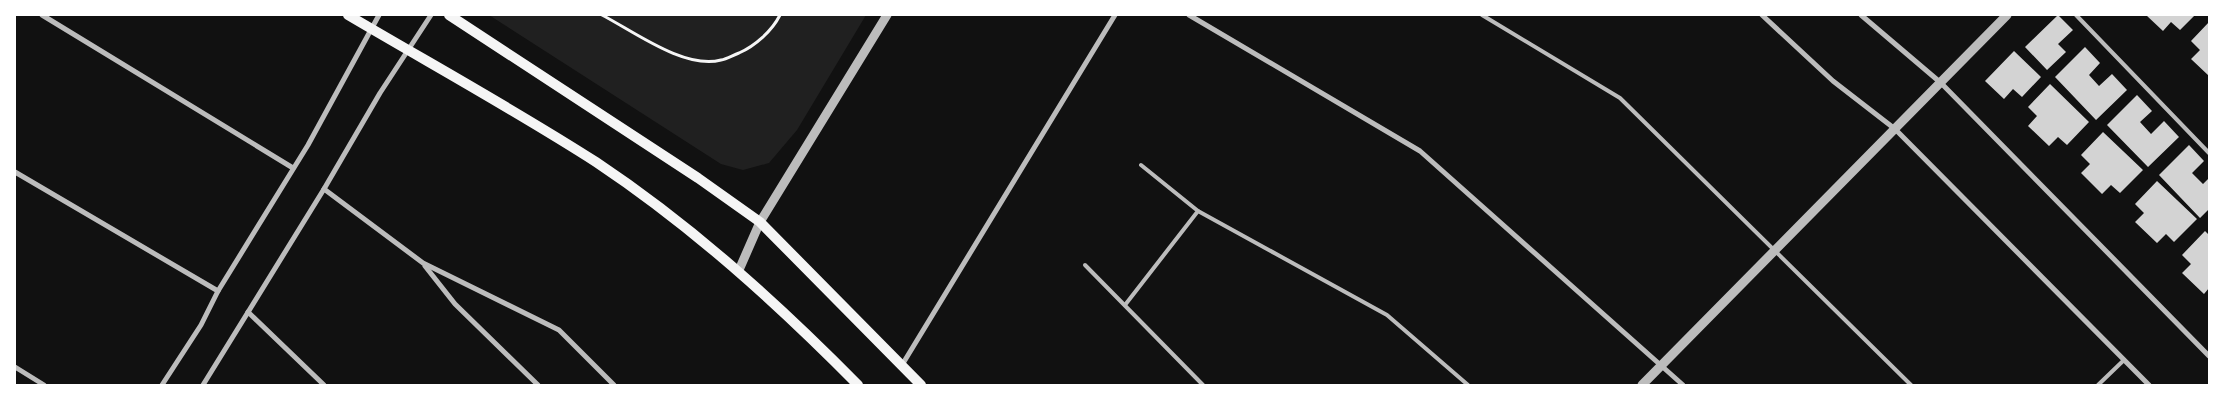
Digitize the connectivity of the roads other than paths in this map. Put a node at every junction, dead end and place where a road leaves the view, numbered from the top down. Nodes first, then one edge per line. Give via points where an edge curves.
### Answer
1 (42, 15) edge
2 (348, 15) edge
3 (379, 15) edge
4 (431, 15) edge
5 (449, 15) edge
6 (887, 15) edge
7 (1115, 15) edge
8 (1189, 15) edge
9 (1482, 15) edge
10 (1762, 15) edge
11 (1861, 15) edge
12 (2007, 15) edge
13 (2076, 15) edge
14 (372, 29) junction
15 (408, 49) junction
16 (1941, 83) junction
17 (1895, 129) junction
18 (2209, 153) edge
19 (1141, 165) dead end
20 (293, 168) junction
21 (15, 172) edge
22 (324, 189) junction
23 (1198, 211) junction
24 (760, 222) junction
25 (1774, 252) junction
26 (423, 263) junction
27 (1085, 265) dead end
28 (739, 270) junction
29 (218, 291) junction
30 (1125, 305) junction
31 (248, 312) junction
32 (2209, 356) edge
33 (2124, 360) junction
34 (902, 365) junction
35 (1662, 365) junction
36 (15, 367) edge
37 (44, 385) edge
38 (162, 385) edge
39 (203, 385) edge
40 (324, 385) edge
41 (538, 385) edge
42 (614, 385) edge
43 (858, 385) edge
44 (922, 385) edge
45 (1203, 385) edge
46 (1468, 385) edge
47 (1642, 385) edge
48 (1683, 385) edge
49 (1911, 385) edge
50 (2098, 385) edge
51 (2149, 385) edge

1 - 20 street
2 - 14 main road
3 - 14 street
4 - 15 street
5 - 24 main road
6 - 24 street
7 - 34 street
8 - 35 street via 1420,151
9 - 25 lane via 1620,98
10 - 17 street via 1833,81
11 - 16 street
12 - 16 street
13 - 18 lane
14 - 15 main road
14 - 20 street
15 - 22 street
15 - 28 main road via 596,162
16 - 17 street
16 - 32 street
17 - 25 street
17 - 33 street
19 - 23 lane
20 - 29 street
21 - 29 street
22 - 26 street
22 - 31 street
23 - 30 lane
23 - 46 lane via 1387,315
24 - 28 street
24 - 34 main road
25 - 35 street
25 - 49 lane
26 - 41 street via 455,304
26 - 42 street via 559,330
27 - 30 lane
28 - 43 main road
29 - 38 street
30 - 45 lane
31 - 39 street
31 - 40 street
33 - 50 lane
33 - 51 street
34 - 44 main road
35 - 47 street
35 - 48 street
36 - 37 street

